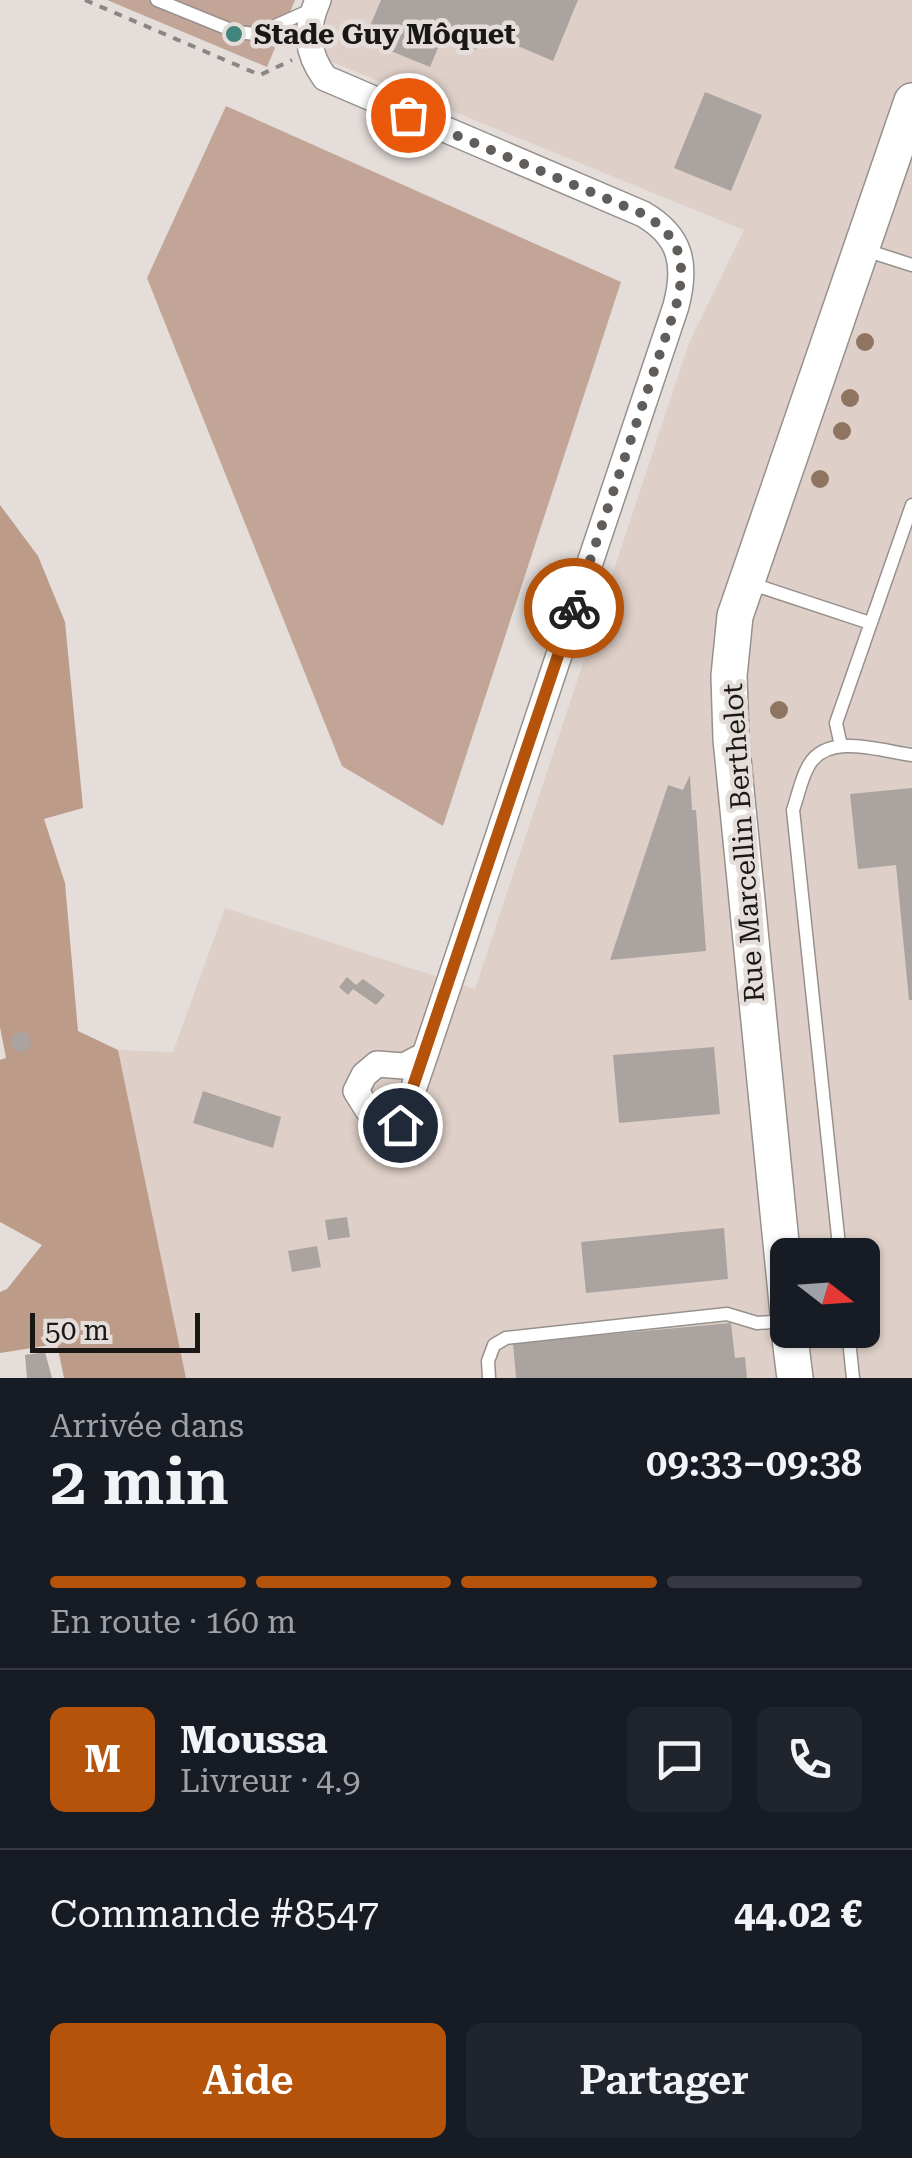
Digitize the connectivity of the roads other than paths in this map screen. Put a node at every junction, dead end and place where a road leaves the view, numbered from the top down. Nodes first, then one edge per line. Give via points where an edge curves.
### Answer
1 (157, 0) edge
2 (316, 4) edge
3 (912, 100) edge
4 (862, 250) junction
5 (912, 265) edge
6 (912, 505) edge
7 (747, 583) junction
8 (870, 623) junction
9 (840, 746) junction
10 (912, 755) edge
11 (424, 1054) dead end
12 (780, 1238) edge
13 (838, 1238) edge
14 (770, 1323) edge
15 (792, 1348) edge
16 (850, 1348) edge
17 (489, 1378) edge
18 (795, 1378) edge
19 (853, 1378) edge

1 - 2 lane via 257,34
2 - 11 street via 309,53 325,78 643,214 672,237 682,260 676,306
3 - 4 street, Rue Marcellin Berthelot
4 - 5 lane
4 - 7 street, Rue Marcellin Berthelot
6 - 8 lane
7 - 8 lane
7 - 12 street, Rue Marcellin Berthelot via 735,616 730,739
8 - 9 lane via 836,723
9 - 10 lane
9 - 13 lane via 820,752 808,766 793,810
14 - 17 lane via 727,1314 506,1338 494,1345
15 - 18 street
16 - 19 lane

